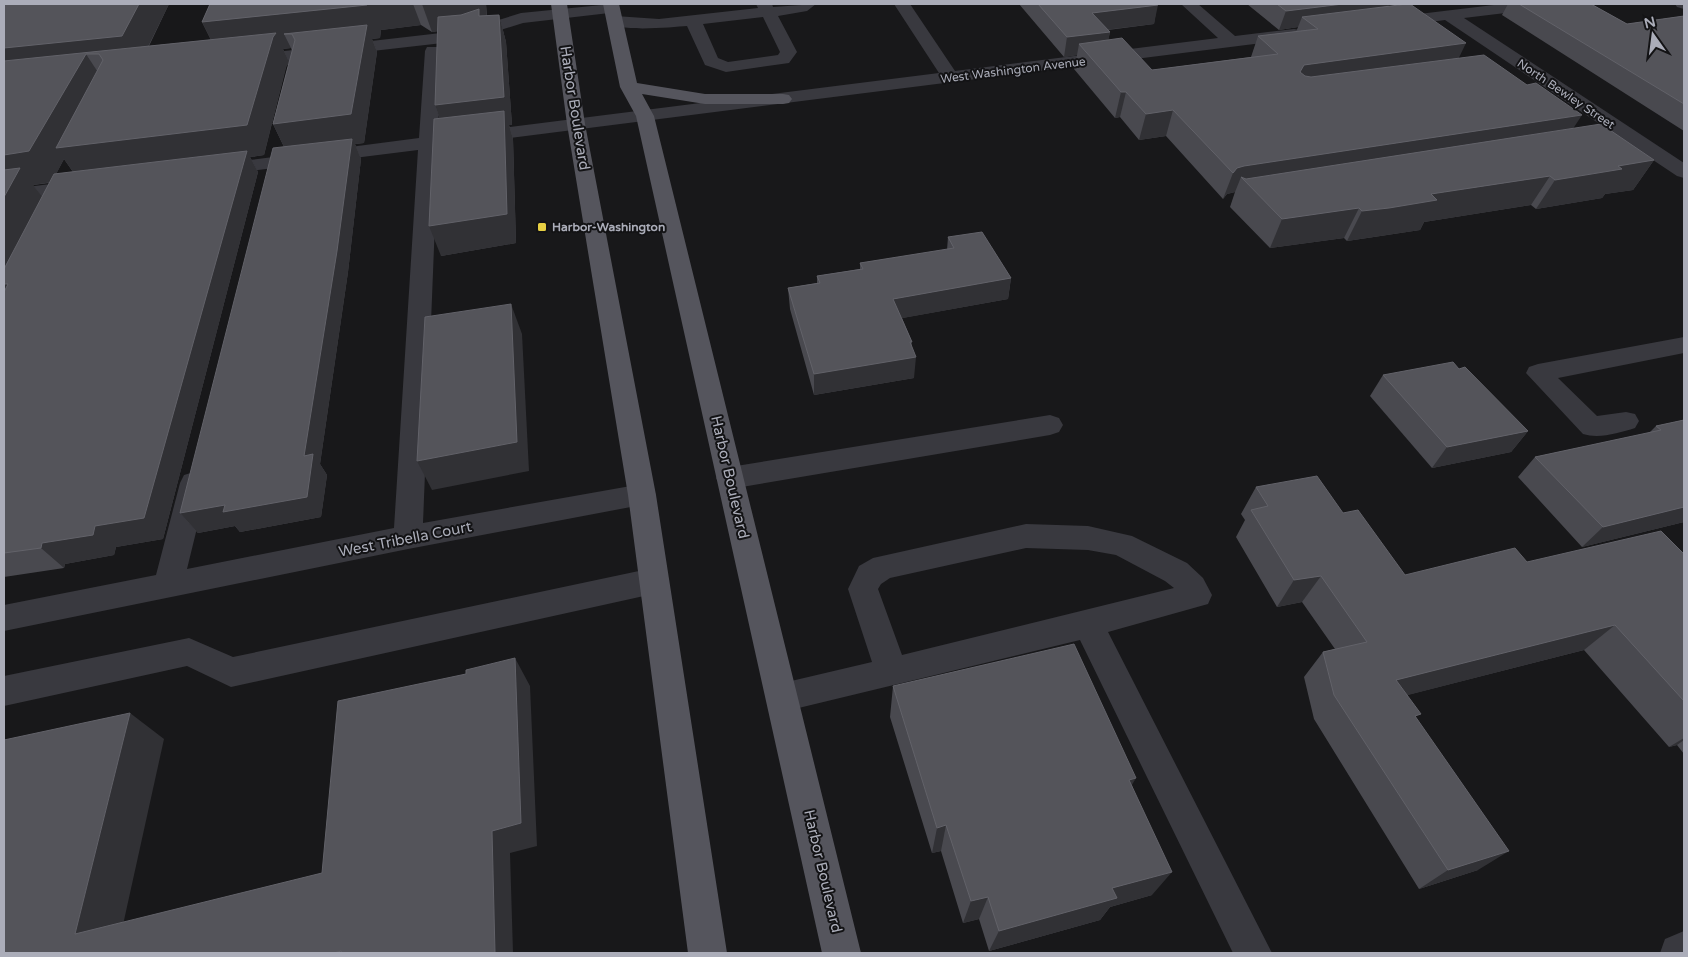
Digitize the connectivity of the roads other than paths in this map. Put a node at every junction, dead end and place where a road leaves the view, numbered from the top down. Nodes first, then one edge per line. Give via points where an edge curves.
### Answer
1 (808, 4) edge
2 (902, 4) edge
3 (1189, 4) edge
4 (1538, 4) edge
5 (766, 8) edge
6 (559, 9) edge
7 (613, 11) edge
8 (1448, 15) junction
9 (693, 21) junction
10 (1380, 24) edge
11 (1310, 32) edge
12 (1232, 42) junction
13 (433, 51) dead end
14 (228, 62) edge
15 (1524, 65) junction
16 (1494, 69) edge
17 (951, 78) junction
18 (630, 87) junction
19 (783, 99) junction
20 (645, 116) junction
21 (576, 124) junction
22 (1633, 138) junction
23 (428, 143) junction
24 (1565, 148) edge
25 (73, 164) edge
26 (196, 172) edge
27 (1684, 172) edge
28 (99, 184) edge
29 (4, 196) edge
30 (56, 198) junction
31 (1684, 345) edge
32 (1626, 421) dead end
33 (1050, 425) dead end
34 (199, 460) edge
35 (730, 478) junction
36 (642, 495) junction
37 (408, 537) junction
38 (653, 580) junction
39 (168, 585) junction
40 (4, 618) edge
41 (1089, 626) junction
42 (892, 672) junction
43 (4, 691) edge
44 (782, 697) junction
45 (1684, 951) edge
46 (708, 953) edge
47 (842, 953) edge
48 (1253, 953) edge
49 (1679, 953) edge

1 - 5 street via 802,8
2 - 17 street
3 - 12 street
4 - 8 street
5 - 9 street
5 - 9 street via 789,52 783,59 754,65 726,67 711,60
6 - 7 street
6 - 14 street via 468,35
6 - 21 main road, Harbor Boulevard
7 - 9 street via 659,24
7 - 18 main road, Harbor Boulevard
8 - 10 street
8 - 15 street, North Bewley Street
11 - 12 street, West Washington Avenue
12 - 17 street, West Washington Avenue
13 - 23 street
15 - 16 street
15 - 22 street, North Bewley Street
17 - 19 street, West Washington Avenue
18 - 19 main road via 705,99
18 - 20 main road, Harbor Boulevard
19 - 20 street, West Washington Avenue
20 - 21 street, West Washington Avenue
20 - 35 main road, Harbor Boulevard
21 - 23 street
21 - 36 main road, Harbor Boulevard
22 - 24 street
22 - 27 street, North Bewley Street
23 - 26 street
23 - 37 street
25 - 30 street
28 - 30 street
29 - 30 street
31 - 32 street via 1538,373 1592,427
33 - 35 street
34 - 39 street
35 - 44 main road, Harbor Boulevard
36 - 37 street, West Tribella Court
36 - 38 main road, Harbor Boulevard
37 - 39 street, West Tribella Court
38 - 43 street via 231,672 190,652
38 - 46 main road, Harbor Boulevard
39 - 40 street, West Tribella Court
41 - 42 street
41 - 42 street via 1197,595 1176,572 1122,544 1088,538 1026,536 883,567 870,575 863,589
41 - 48 street
42 - 44 street
44 - 47 main road, Harbor Boulevard
45 - 49 street

